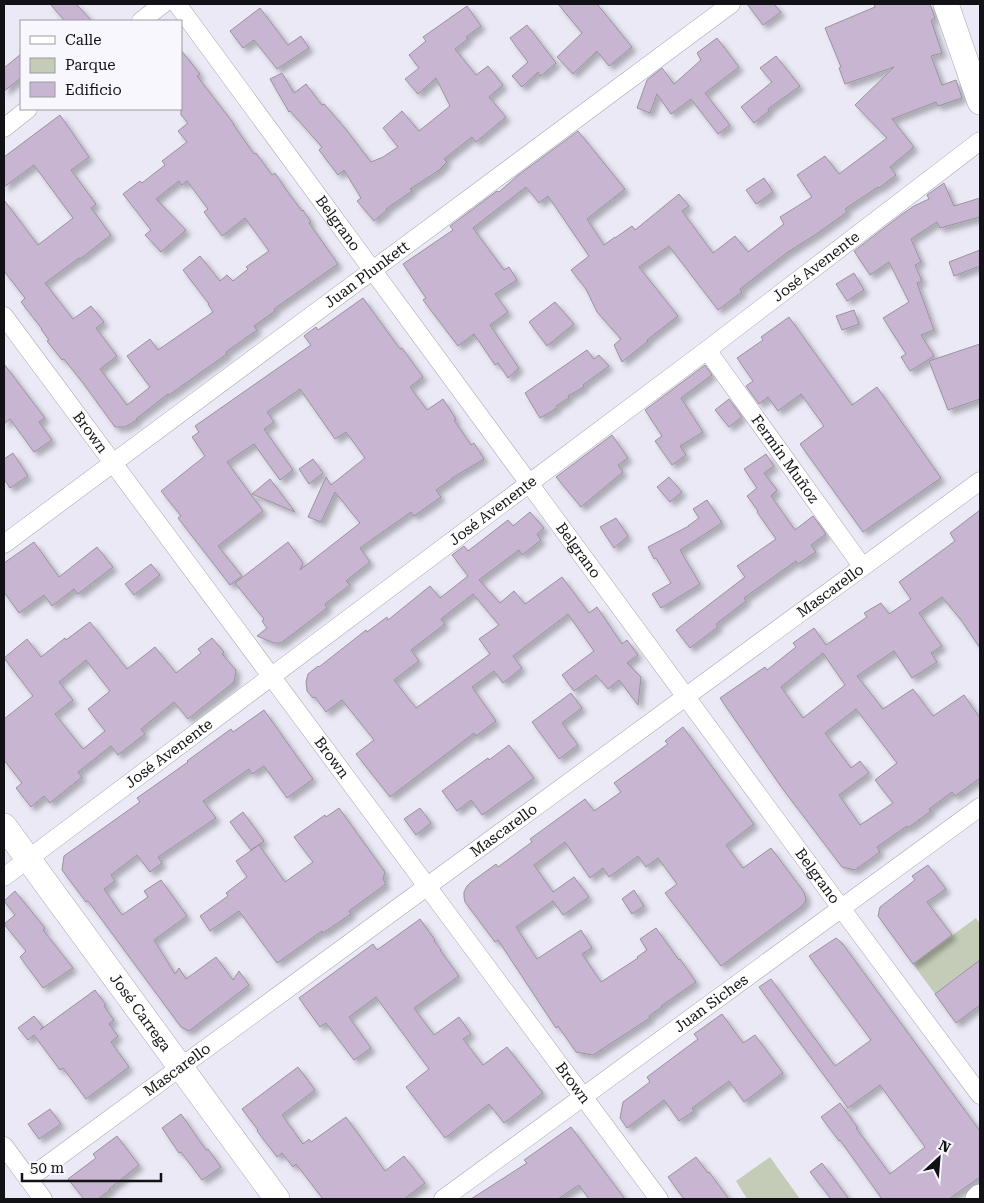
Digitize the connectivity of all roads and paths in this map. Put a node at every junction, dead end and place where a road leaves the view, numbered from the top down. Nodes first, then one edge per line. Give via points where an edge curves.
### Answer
1 (163, 4) edge
2 (177, 4) edge
3 (731, 4) edge
4 (946, 4) edge
5 (142, 20) edge
6 (980, 102) edge
7 (27, 110) edge
8 (4, 128) edge
9 (980, 141) edge
10 (372, 270) junction
11 (4, 316) edge
12 (707, 350) junction
13 (113, 463) junction
14 (980, 480) edge
15 (529, 483) junction
16 (4, 544) edge
17 (862, 566) junction
18 (271, 676) junction
19 (686, 696) junction
20 (980, 807) edge
21 (4, 826) edge
22 (28, 858) junction
23 (4, 877) edge
24 (427, 886) junction
25 (841, 908) junction
26 (180, 1067) junction
27 (980, 1094) edge
28 (583, 1097) junction
29 (4, 1146) edge
30 (28, 1179) junction
31 (43, 1199) edge
32 (277, 1199) edge
33 (443, 1199) edge
34 (659, 1199) edge

1 - 5 street
2 - 10 street, Belgrano
3 - 10 street, Juan Plunkett
4 - 6 main road
7 - 8 street
9 - 12 street, José Avenente
10 - 13 street, Juan Plunkett
10 - 15 street, Belgrano
11 - 13 street, Brown
12 - 15 street, José Avenente
12 - 17 street, Fermín Muñoz
13 - 16 street, Juan Plunkett
13 - 18 street, Brown
14 - 17 street, Mascarello
15 - 18 street, José Avenente
15 - 19 street, Belgrano
17 - 19 street, Mascarello
18 - 22 street, José Avenente
18 - 24 street, Brown
19 - 24 street, Mascarello
19 - 25 street, Belgrano
20 - 25 street, Juan Siches
21 - 22 main road, José Carrega
22 - 23 street, José Avenente
22 - 26 main road, José Carrega
24 - 26 street, Mascarello
24 - 28 street, Brown
25 - 27 street, Belgrano
25 - 28 street, Juan Siches
26 - 30 street, Mascarello
26 - 32 main road, José Carrega
28 - 33 street, Juan Siches
28 - 34 street, Brown
29 - 30 street
30 - 31 street

